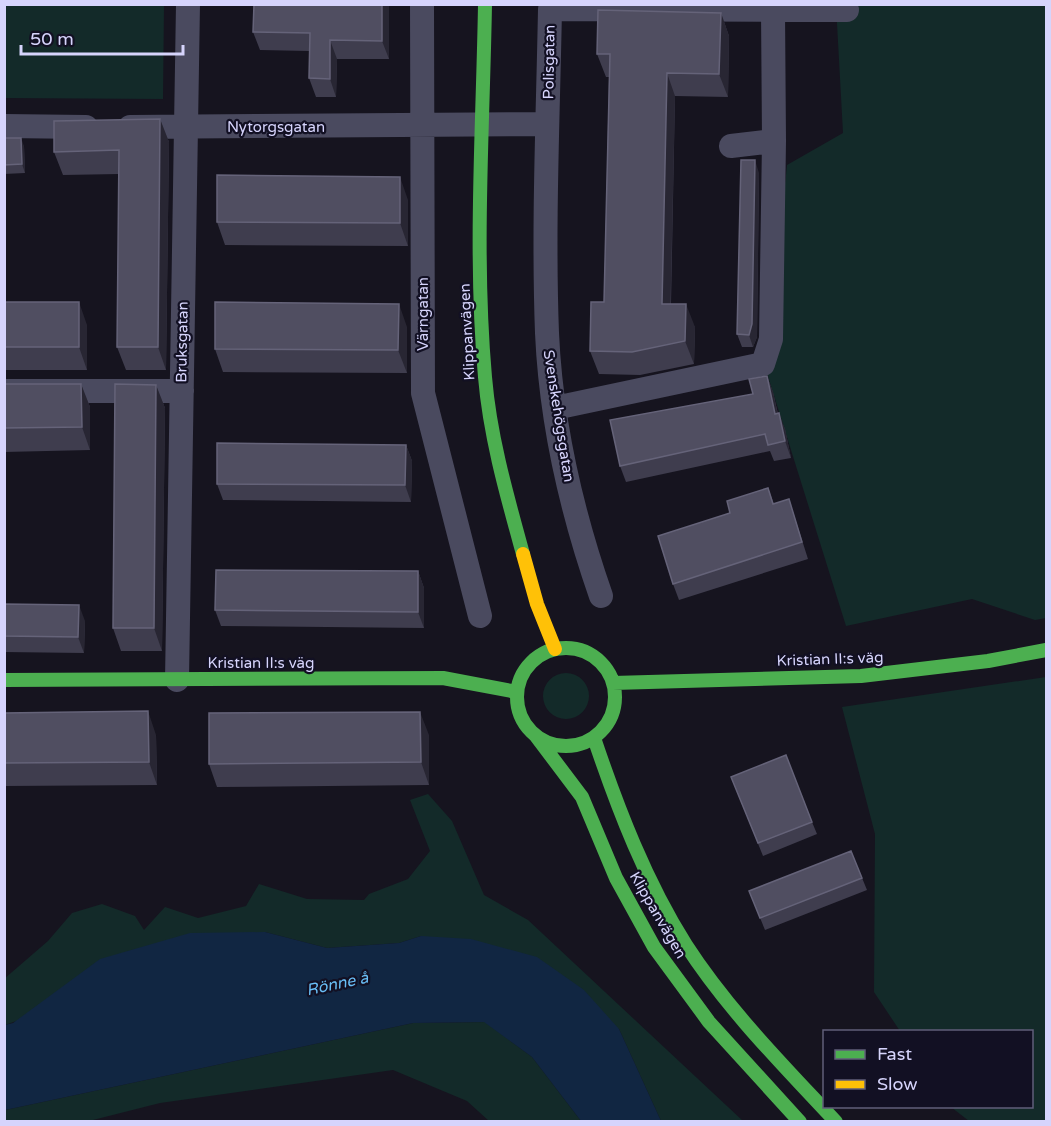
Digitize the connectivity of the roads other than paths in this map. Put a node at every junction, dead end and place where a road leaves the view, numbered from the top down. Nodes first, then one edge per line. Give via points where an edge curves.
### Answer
1 (188, 4) edge
2 (422, 4) edge
3 (485, 4) edge
4 (773, 10) junction
5 (847, 10) dead end
6 (483, 124) junction
7 (547, 124) junction
8 (4, 126) edge
9 (422, 126) junction
10 (186, 128) junction
11 (774, 141) junction
12 (731, 146) dead end
13 (4, 391) edge
14 (182, 391) junction
15 (555, 408) junction
16 (601, 596) dead end
17 (480, 616) dead end
18 (555, 649) junction
19 (1047, 650) edge
20 (4, 680) edge
21 (177, 680) junction
22 (613, 683) junction
23 (517, 692) junction
24 (536, 736) junction
25 (594, 738) junction
26 (823, 1108) edge
27 (823, 1108) edge
28 (800, 1122) edge
29 (836, 1122) edge

1 - 10 street, Bruksgatan
2 - 9 street, Värngatan
3 - 6 main road, Klippanvägen
4 - 5 street, Polisgatan
4 - 7 street, Polisgatan via 550,9
4 - 11 street
6 - 7 street, Nytorgsgatan
6 - 9 street, Nytorgsgatan
6 - 18 main road, Klippanvägen via 481,282 485,378 503,483 537,604
7 - 15 street, Svenskehögsgatan via 547,334
8 - 10 street, Nytorgsgatan
9 - 10 street, Nytorgsgatan
9 - 17 street, Värngatan via 423,393
10 - 14 street, Bruksgatan
11 - 12 street
11 - 15 street via 771,339 763,364
13 - 14 street
14 - 21 street, Bruksgatan
15 - 16 street, Svenskehögsgatan via 574,505
18 - 22 main road via 591,654
18 - 23 main road via 533,660
19 - 22 main road, Kristian II:s väg via 861,676
20 - 21 main road, Kristian II:s väg
21 - 23 main road, Kristian II:s väg via 443,678
22 - 25 main road via 615,701 610,719
23 - 24 main road, Klippanvägen via 521,717
24 - 25 main road via 559,746
24 - 28 main road, Klippanvägen via 582,797 616,878 654,947 709,1022
25 - 27 main road, Klippanvägen via 609,785 649,876 687,945 742,1020
26 - 29 main road, Klippanvägen

